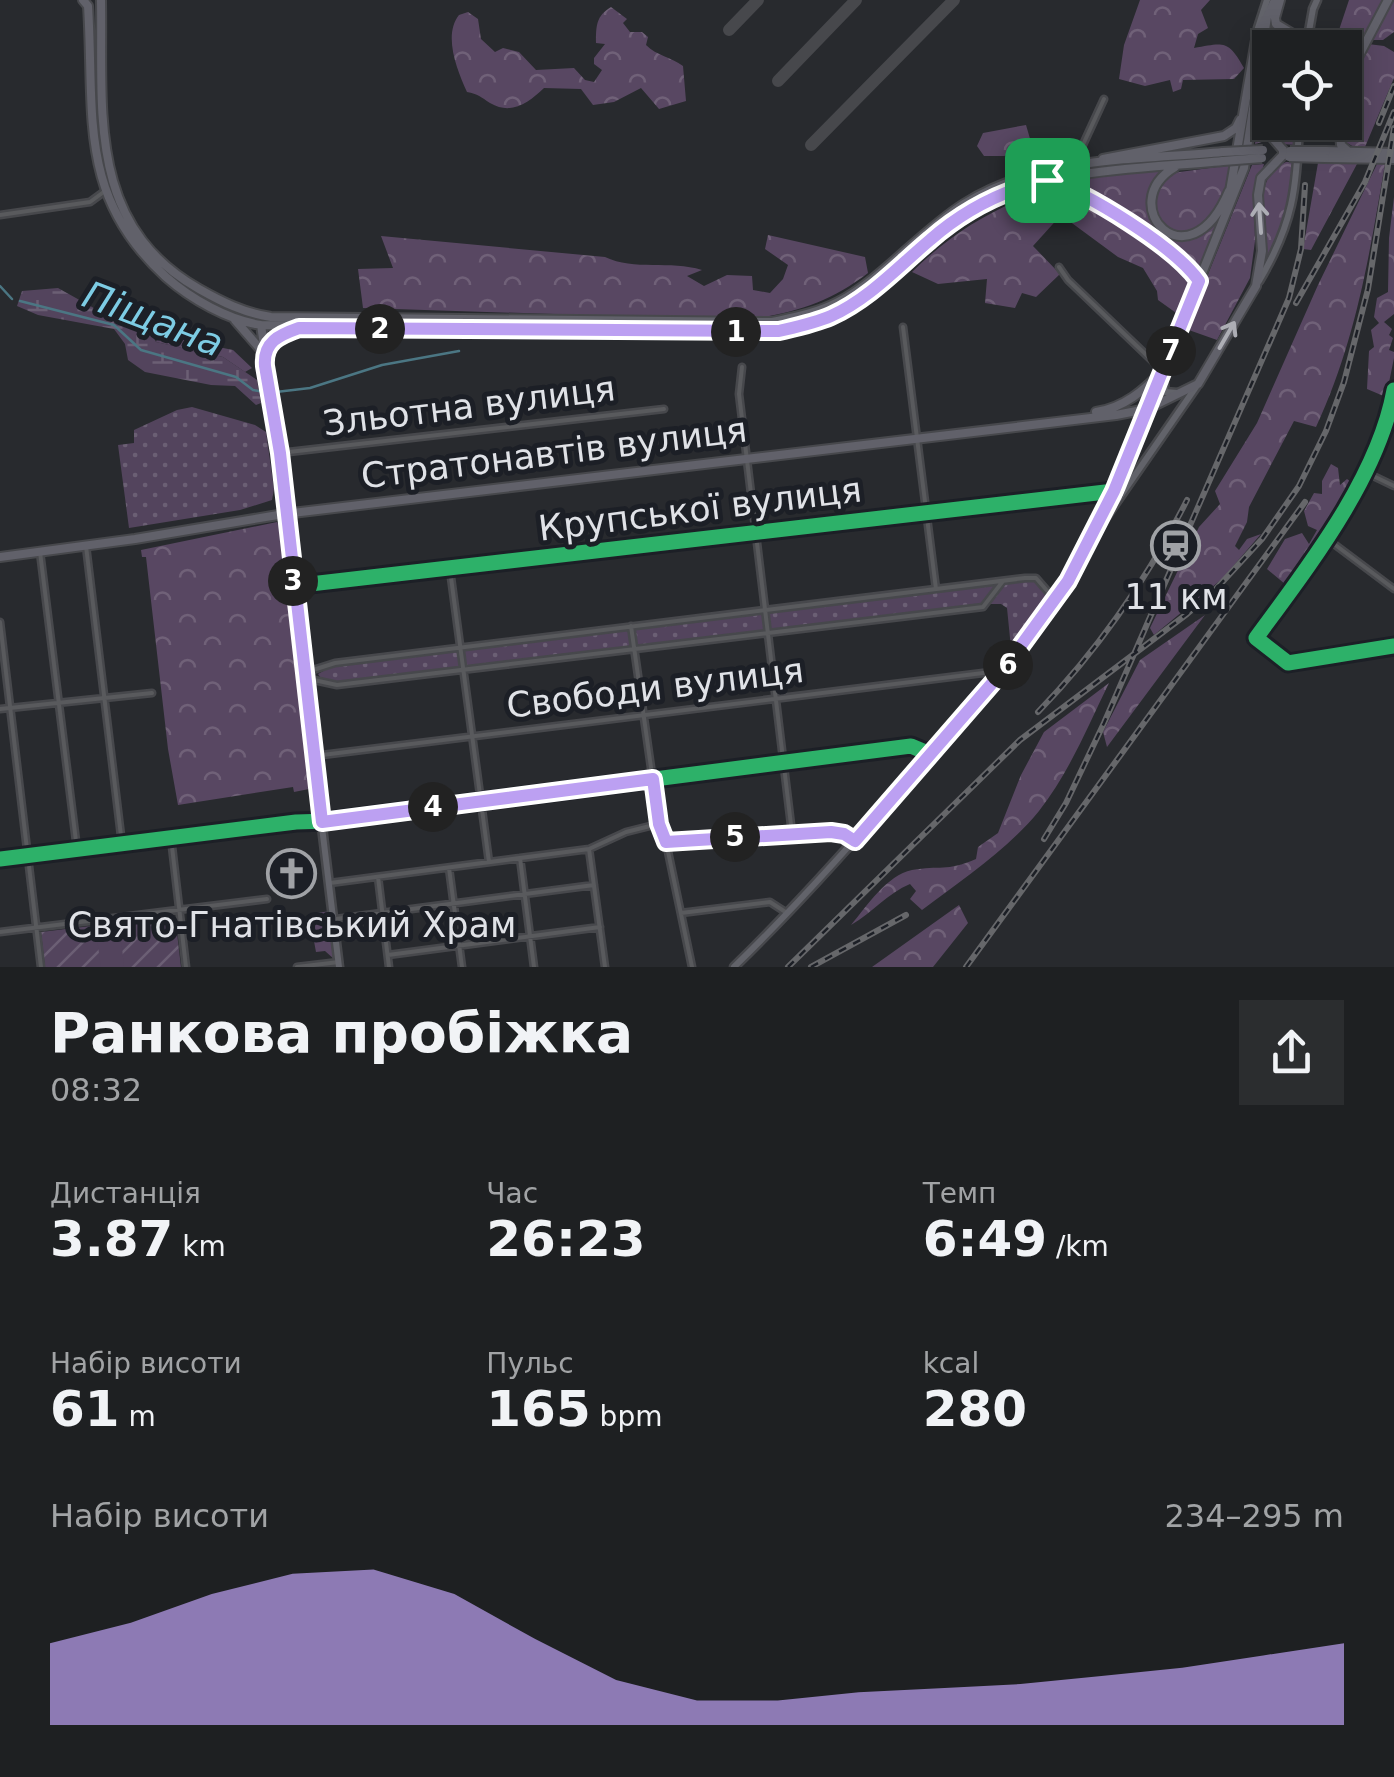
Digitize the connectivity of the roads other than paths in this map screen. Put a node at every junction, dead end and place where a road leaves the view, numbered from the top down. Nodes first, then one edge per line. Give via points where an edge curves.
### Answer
1 (83, 0) edge
2 (101, 0) edge
3 (1267, 0) edge
4 (1278, 0) edge
5 (1318, 0) edge
6 (1388, 0) edge
7 (1267, 16) junction
8 (1257, 30) edge
9 (1258, 30) edge
10 (1265, 30) edge
11 (1284, 30) edge
12 (1309, 30) edge
13 (1362, 50) edge
14 (1252, 58) edge
15 (1104, 99) dead end
16 (1242, 118) junction
17 (1252, 118) edge
18 (1274, 140) edge
19 (1299, 140) edge
20 (1341, 140) edge
21 (1286, 154) junction
22 (1350, 155) junction
23 (1223, 156) junction
24 (1394, 156) edge
25 (1082, 165) junction
26 (1178, 165) junction
27 (1047, 170) junction
28 (1031, 179) junction
29 (1047, 180) junction
30 (1231, 187) junction
31 (104, 191) junction
32 (0, 215) edge
33 (1224, 221) junction
34 (912, 248) junction
35 (892, 259) junction
36 (902, 265) junction
37 (1059, 267) dead end
38 (1199, 281) junction
39 (1256, 286) junction
40 (198, 294) junction
41 (232, 316) junction
42 (262, 320) junction
43 (903, 327) dead end
44 (299, 328) junction
45 (264, 354) junction
46 (742, 367) dead end
47 (1163, 371) junction
48 (1198, 384) junction
49 (1394, 390) edge
50 (1179, 393) junction
51 (1393, 401) edge
52 (664, 408) dead end
53 (1147, 409) junction
54 (1116, 415) junction
55 (1034, 422) junction
56 (1138, 430) junction
57 (916, 437) junction
58 (280, 453) junction
59 (746, 458) junction
60 (1365, 472) junction
61 (1394, 486) edge
62 (1114, 491) junction
63 (926, 513) junction
64 (284, 514) junction
65 (756, 532) junction
66 (1094, 534) junction
67 (1328, 540) junction
68 (86, 546) junction
69 (40, 552) junction
70 (0, 557) edge
71 (450, 568) junction
72 (1004, 580) junction
73 (293, 586) junction
74 (1394, 588) edge
75 (936, 589) junction
76 (1056, 601) junction
77 (766, 610) junction
78 (0, 622) edge
79 (631, 626) junction
80 (768, 633) junction
81 (1394, 646) edge
82 (460, 648) junction
83 (634, 649) junction
84 (466, 670) junction
85 (1001, 673) junction
86 (306, 675) junction
87 (152, 693) dead end
88 (777, 698) junction
89 (105, 700) junction
90 (58, 704) junction
91 (0, 709) edge
92 (10, 709) junction
93 (644, 714) junction
94 (474, 736) junction
95 (930, 754) junction
96 (314, 756) junction
97 (785, 762) junction
98 (653, 779) junction
99 (482, 801) junction
100 (322, 822) junction
101 (659, 824) junction
102 (792, 832) junction
103 (172, 838) junction
104 (855, 841) junction
105 (666, 842) junction
106 (122, 844) junction
107 (77, 849) junction
108 (589, 849) junction
109 (28, 855) junction
110 (520, 858) junction
111 (0, 859) edge
112 (489, 862) junction
113 (448, 868) junction
114 (378, 877) junction
115 (330, 883) junction
116 (594, 885) junction
117 (525, 894) junction
118 (267, 899) dead end
119 (453, 904) junction
120 (180, 910) junction
121 (681, 912) junction
122 (382, 913) junction
123 (788, 914) junction
124 (334, 919) junction
125 (600, 927) junction
126 (36, 928) junction
127 (0, 932) edge
128 (530, 936) junction
129 (459, 946) junction
130 (388, 955) junction
131 (339, 964) edge
132 (41, 967) edge
133 (186, 967) edge
134 (297, 967) edge
135 (389, 967) edge
136 (462, 967) edge
137 (534, 967) edge
138 (605, 967) edge
139 (692, 967) edge
140 (734, 967) edge

1 - 31 main road
2 - 40 main road via 103,138 113,190 136,235
3 - 8 main road
4 - 7 main road
4 - 11 main road via 1276,24
5 - 12 main road
6 - 13 main road
7 - 9 main road
7 - 10 main road
14 - 16 main road
15 - 25 street via 1081,149
16 - 25 main road via 1224,136
16 - 30 main road
17 - 33 main road via 1244,168
18 - 21 main road
19 - 39 main road via 1289,218
20 - 22 main road
21 - 22 main road, bridge
21 - 23 main road, bridge
39 -> 21 main road via 1261,178
22 - 24 main road
23 - 25 main road
23 - 26 main road
25 - 27 main road
26 - 29 main road
26 - 30 main road via 1164,173 1150,208 1175,235 1210,225
27 - 28 main road
27 - 29 main road
28 - 29 main road
28 - 34 main road
29 - 38 main road via 1071,188 1167,249
30 - 33 main road
31 - 32 street via 90,202
31 - 40 main road via 132,242 174,284
33 - 38 main road
34 - 35 main road
34 - 36 main road
35 - 36 main road
35 - 42 main road via 840,302 772,322
36 - 44 main road via 841,311 779,331
37 - 47 street
38 - 47 main road
48 -> 39 main road
40 - 41 main road
40 - 42 main road
41 - 42 main road
41 - 45 main road
42 - 44 main road
42 - 45 main road
43 - 57 street
44 - 45 main road via 277,336
45 - 58 main road
46 - 59 street
47 - 50 main road via 1165,392
47 - 53 main road
47 - 55 main road via 1143,391 1104,411
48 - 50 main road, Стратонавтів вулиця
48 - 66 main road
49 - 51 street
50 - 53 main road, Стратонавтів вулиця
51 - 60 street
52 - 58 street, Зльотна вулиця
53 - 54 main road, Стратонавтів вулиця
53 - 56 main road
54 - 55 main road, Стратонавтів вулиця
54 - 56 main road via 1133,416
55 - 57 main road, Стратонавтів вулиця
56 - 62 main road
57 - 59 main road, Стратонавтів вулиця
57 - 63 street
58 - 64 main road
59 - 64 main road, Стратонавтів вулиця
59 - 65 street
60 - 61 street
60 - 67 street
62 - 63 street, Крупської вулиця
62 - 66 main road
63 - 65 street, Крупської вулиця
63 - 75 street
64 - 68 main road, Стратонавтів вулиця
64 - 73 main road
65 - 71 street, Крупської вулиця
65 - 77 street
66 - 76 main road
67 - 74 street
67 - 81 street via 1256,638 1288,663
68 - 69 main road, Стратонавтів вулиця
68 - 89 street
69 - 70 main road, Стратонавтів вулиця
69 - 90 street
71 - 73 street, Крупської вулиця
71 - 82 street
72 - 75 street
72 - 76 street via 1036,578
72 - 80 street via 984,607
73 - 86 main road
75 - 77 street
76 - 85 main road
77 - 79 street
77 - 80 street
78 - 92 street
79 - 82 street
79 - 83 street
80 - 83 street
80 - 88 street
82 - 84 street
82 - 86 street via 335,663
83 - 84 street
83 - 93 street
84 - 86 street via 337,685
84 - 94 street
85 - 88 street, Свободи вулиця
85 - 95 main road
86 - 96 main road
87 - 89 street
88 - 93 street, Свободи вулиця
88 - 97 street
89 - 90 street
89 - 106 street
90 - 92 street
90 - 107 street
91 - 92 street
92 - 109 street
93 - 94 street, Свободи вулиця
93 - 98 street
94 - 96 street, Свободи вулиця
94 - 99 street
95 - 97 street via 911,746
95 - 104 main road
96 - 100 main road
97 - 98 street
97 - 102 street
98 - 99 street
98 - 101 street
99 - 100 street
99 - 112 street
100 - 103 street
100 - 115 main road
101 - 105 street
101 - 108 street
102 - 104 street via 844,834
102 - 105 street
103 - 106 street
103 - 120 street
104 - 123 main road
105 - 121 street
106 - 107 street
107 - 109 street
108 - 110 street
108 - 116 street
109 - 111 street
109 - 126 street
110 - 112 street
110 - 117 street
112 - 113 street
113 - 114 street
113 - 119 street
114 - 115 street
114 - 122 street
115 - 124 main road
116 - 117 street
116 - 125 street
117 - 119 street
117 - 128 street
118 - 120 street
119 - 122 street
119 - 129 street
120 - 126 street
120 - 133 street
121 - 123 street via 770,902
121 - 139 street
122 - 124 street
122 - 130 street
123 - 140 main road
124 - 131 main road
125 - 128 street
125 - 138 street
126 - 127 street
126 - 132 street
128 - 129 street
128 - 137 street
129 - 130 street
129 - 136 street
130 - 135 street
131 - 134 street

